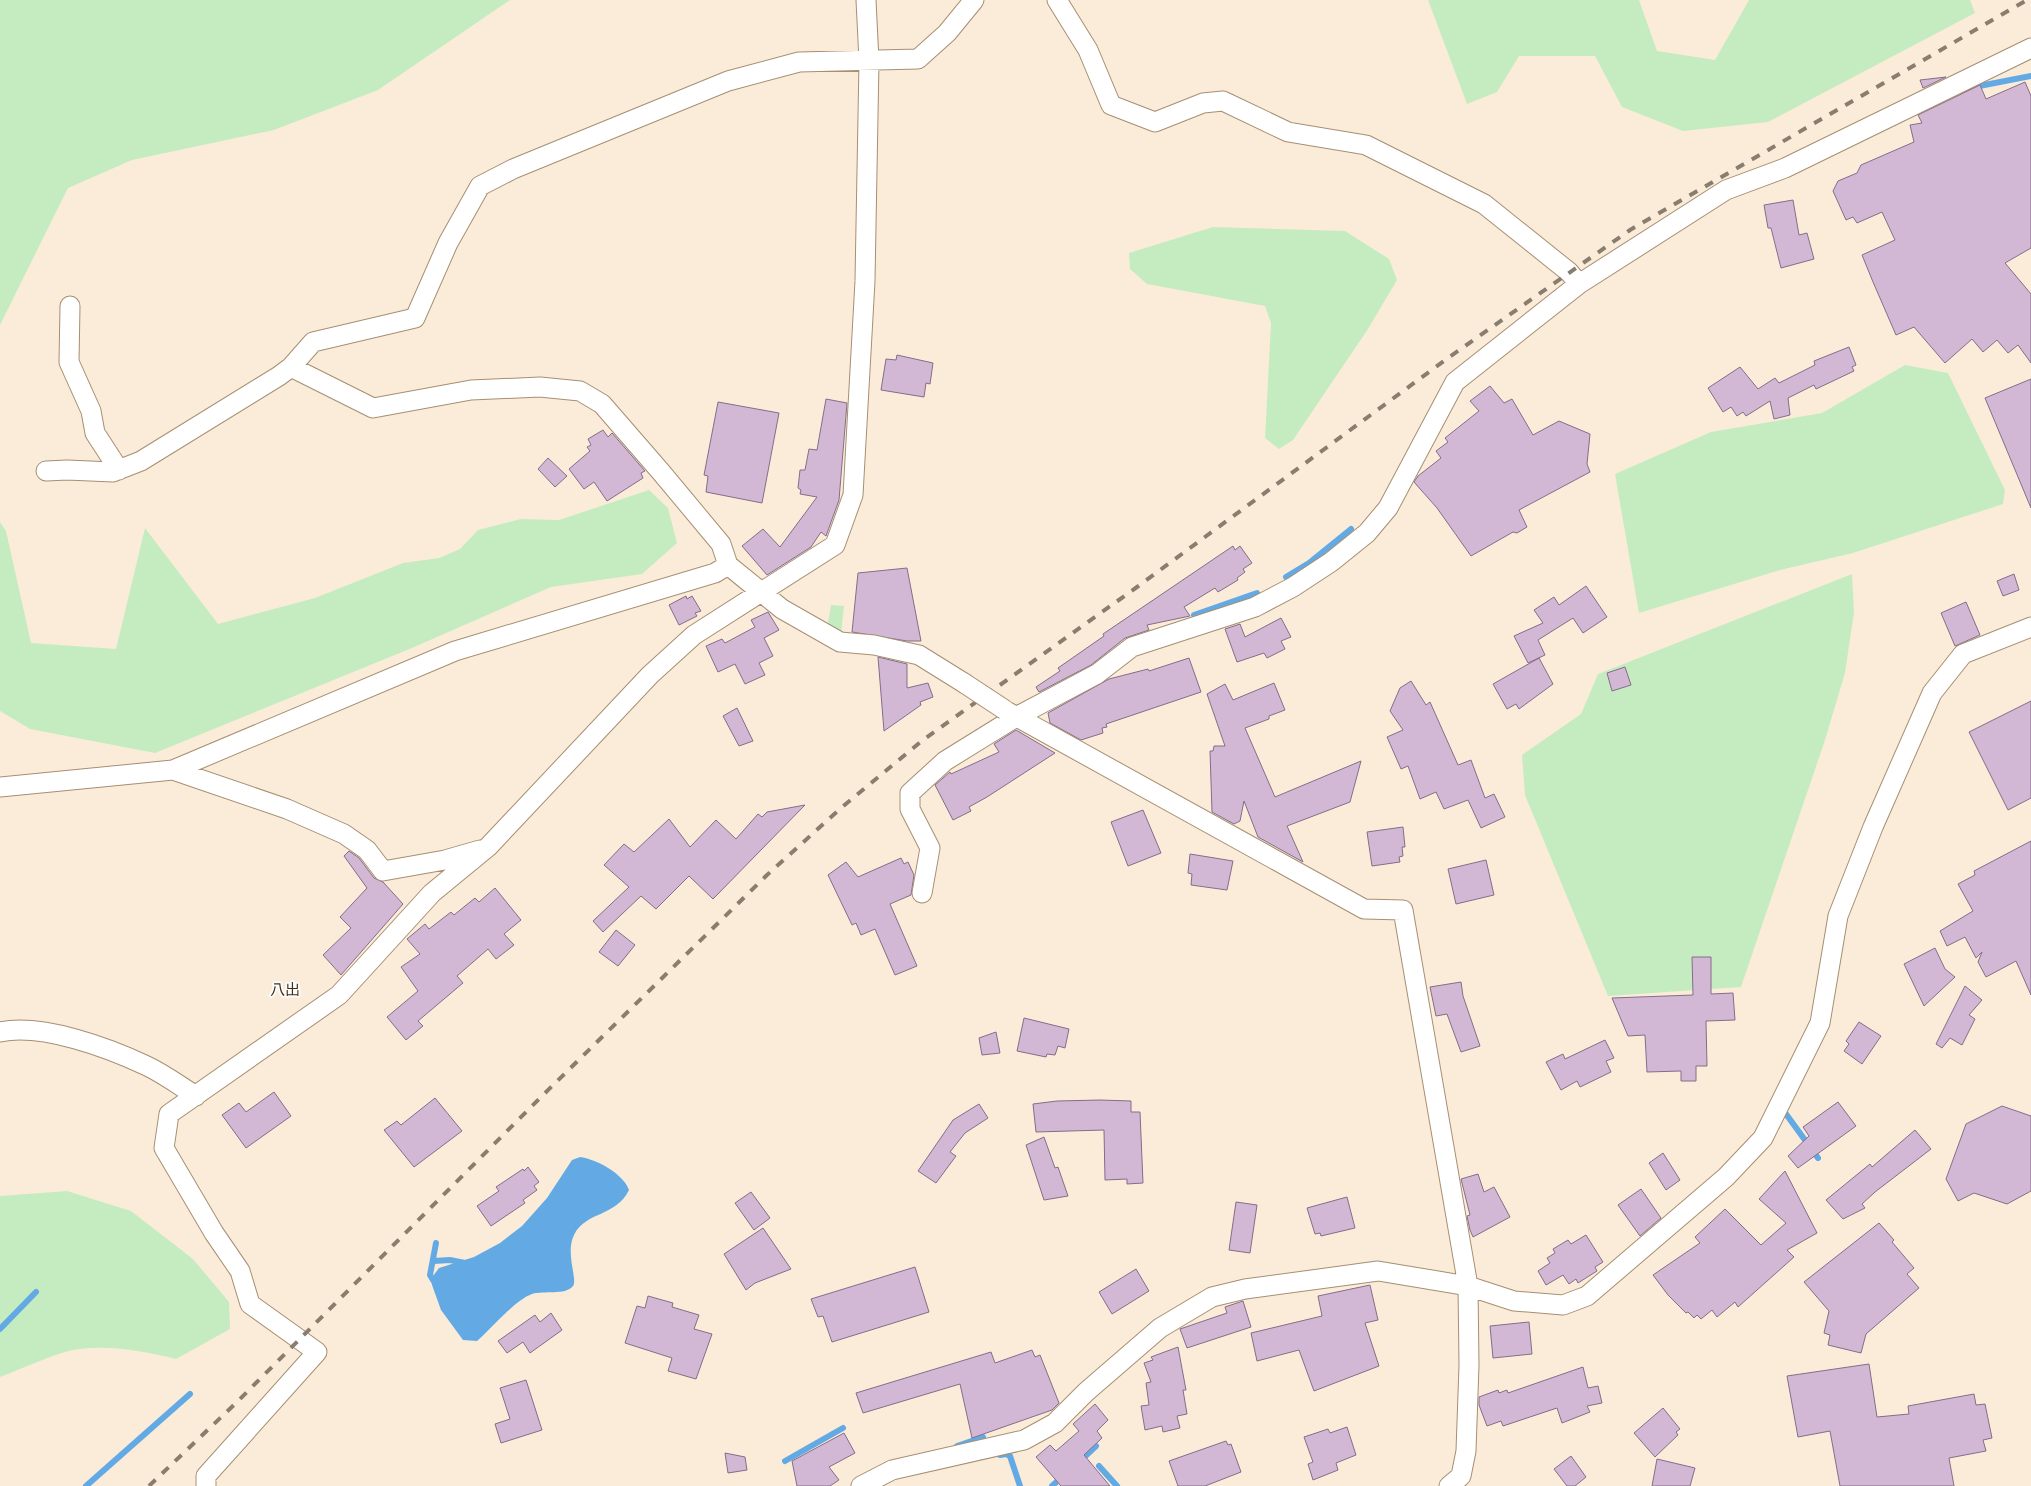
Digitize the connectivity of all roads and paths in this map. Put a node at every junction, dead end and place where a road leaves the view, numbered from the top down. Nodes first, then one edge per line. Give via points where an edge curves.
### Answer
1 (866, 0) edge
2 (974, 0) edge
3 (1057, 0) edge
4 (2031, 48) edge
5 (869, 61) junction
6 (1579, 284) junction
7 (70, 306) dead end
8 (291, 367) junction
9 (119, 470) junction
10 (46, 471) dead end
11 (728, 564) junction
12 (762, 592) junction
13 (2031, 627) edge
14 (1011, 714) junction
15 (173, 770) junction
16 (0, 787) edge
17 (488, 847) junction
18 (922, 893) dead end
19 (0, 1032) edge
20 (196, 1096) junction
21 (1468, 1286) junction
22 (206, 1486) edge
23 (862, 1486) edge
24 (1449, 1486) edge

1 - 5 street
2 - 5 street via 918,59
3 - 6 street via 1088,50 1111,105 1155,122 1203,103 1223,101 1288,132 1366,145 1484,204 1569,272
4 - 6 street via 1785,168 1726,190
5 - 8 street via 799,62 728,81 480,186 448,243 415,318 313,342
5 - 12 street via 865,281 853,495 835,545
6 - 14 street via 1455,382 1388,508 1367,533 1331,562 1255,607 1132,647 1097,674
7 - 9 street via 69,362 91,411 95,434
8 - 9 street via 202,425 141,461
8 - 11 street via 373,408 471,390 540,386 580,391 602,404 661,472 721,544
9 - 10 street
11 - 12 street
11 - 15 street via 715,574 456,651
12 - 14 street, bridge via 782,609 840,642 874,645 919,655
12 - 17 street via 694,636 650,675
13 - 21 street via 1964,654 1932,693 1838,916 1820,1023 1763,1138 1726,1177 1587,1296 1563,1305 1514,1301
14 - 18 street via 945,761 910,793 910,809 930,848
14 - 21 street via 1364,909 1403,910
15 - 16 street
15 - 17 street via 287,809 344,834 367,850 383,871 445,860
17 - 20 street via 432,893 339,995
19 - 20 street via 12,1029 68,1036 147,1066
20 - 22 street via 169,1114 164,1148 240,1271 250,1304 317,1352 206,1476
21 - 23 street via 1378,1271 1244,1289 1212,1297 1160,1328 1086,1392 1056,1423 1042,1431 1024,1440 892,1470
21 - 24 street via 1466,1451 1461,1476

